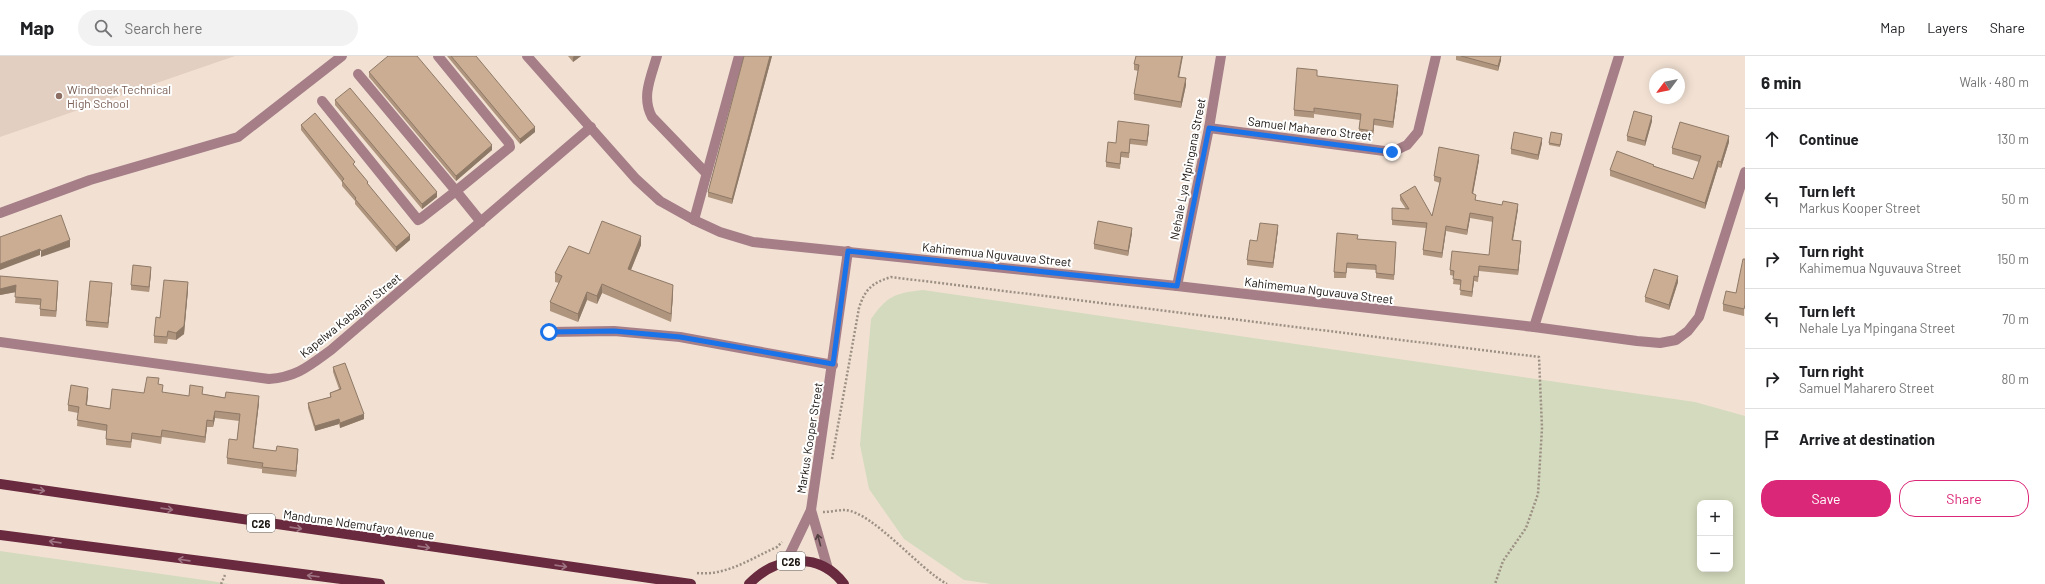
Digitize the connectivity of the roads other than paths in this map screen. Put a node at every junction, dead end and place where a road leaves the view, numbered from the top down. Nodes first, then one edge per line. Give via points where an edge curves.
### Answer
1 (342, 56) edge
2 (438, 56) edge
3 (527, 56) edge
4 (657, 56) edge
5 (739, 56) edge
6 (1221, 56) edge
7 (1436, 56) edge
8 (1620, 56) edge
9 (358, 74) dead end
10 (322, 101) dead end
11 (591, 127) junction
12 (1209, 128) junction
13 (1745, 172) edge
14 (706, 173) junction
15 (456, 191) junction
16 (0, 213) edge
17 (694, 220) junction
18 (481, 222) junction
19 (848, 251) junction
20 (1177, 286) junction
21 (1534, 327) junction
22 (549, 332) dead end
23 (0, 342) edge
24 (833, 364) junction
25 (0, 484) edge
26 (811, 510) junction
27 (0, 535) edge
28 (786, 562) junction
29 (828, 569) junction
30 (380, 584) edge
31 (691, 584) edge
32 (745, 584) edge
33 (749, 584) edge
34 (844, 584) edge

1 - 16 street via 238,137 90,180
2 - 15 street via 510,147
3 - 11 street, Kahimemua Nguvauva Street
4 - 14 street via 646,97 646,107 652,117
5 - 14 street
6 - 12 street, Nehale Lya Mpingana Street
7 - 12 street, Samuel Maharero Street via 1418,132 1407,145 1392,152
8 - 21 street
9 - 15 street
10 - 15 street via 418,220
11 - 17 street, Kahimemua Nguvauva Street via 636,179 660,201
11 - 18 street, Kapelwa Kabajani Street
12 - 20 street, Nehale Lya Mpingana Street
13 - 21 street, Kahimemua Nguvauva Street via 1704,304 1699,317 1688,332 1676,340 1660,343
14 - 17 street
15 - 18 street
17 - 19 street, Kahimemua Nguvauva Street via 720,232 753,242
18 - 23 street, Kapelwa Kabajani Street via 331,350 303,371 286,378 269,379
19 - 20 street, Kahimemua Nguvauva Street
19 - 24 street, Markus Kooper Street
20 - 21 street, Kahimemua Nguvauva Street
22 - 24 street via 614,331 680,337
24 - 26 street, Markus Kooper Street
25 -> 31 main road, Mandume Ndemufayo Avenue / C26
26 - 28 street
29 -> 26 street
30 -> 27 main road
28 - 29 main road, C26 via 807,561
28 - 33 main road, C26 via 765,570
29 - 34 main road, C26
32 - 33 main road, C26

